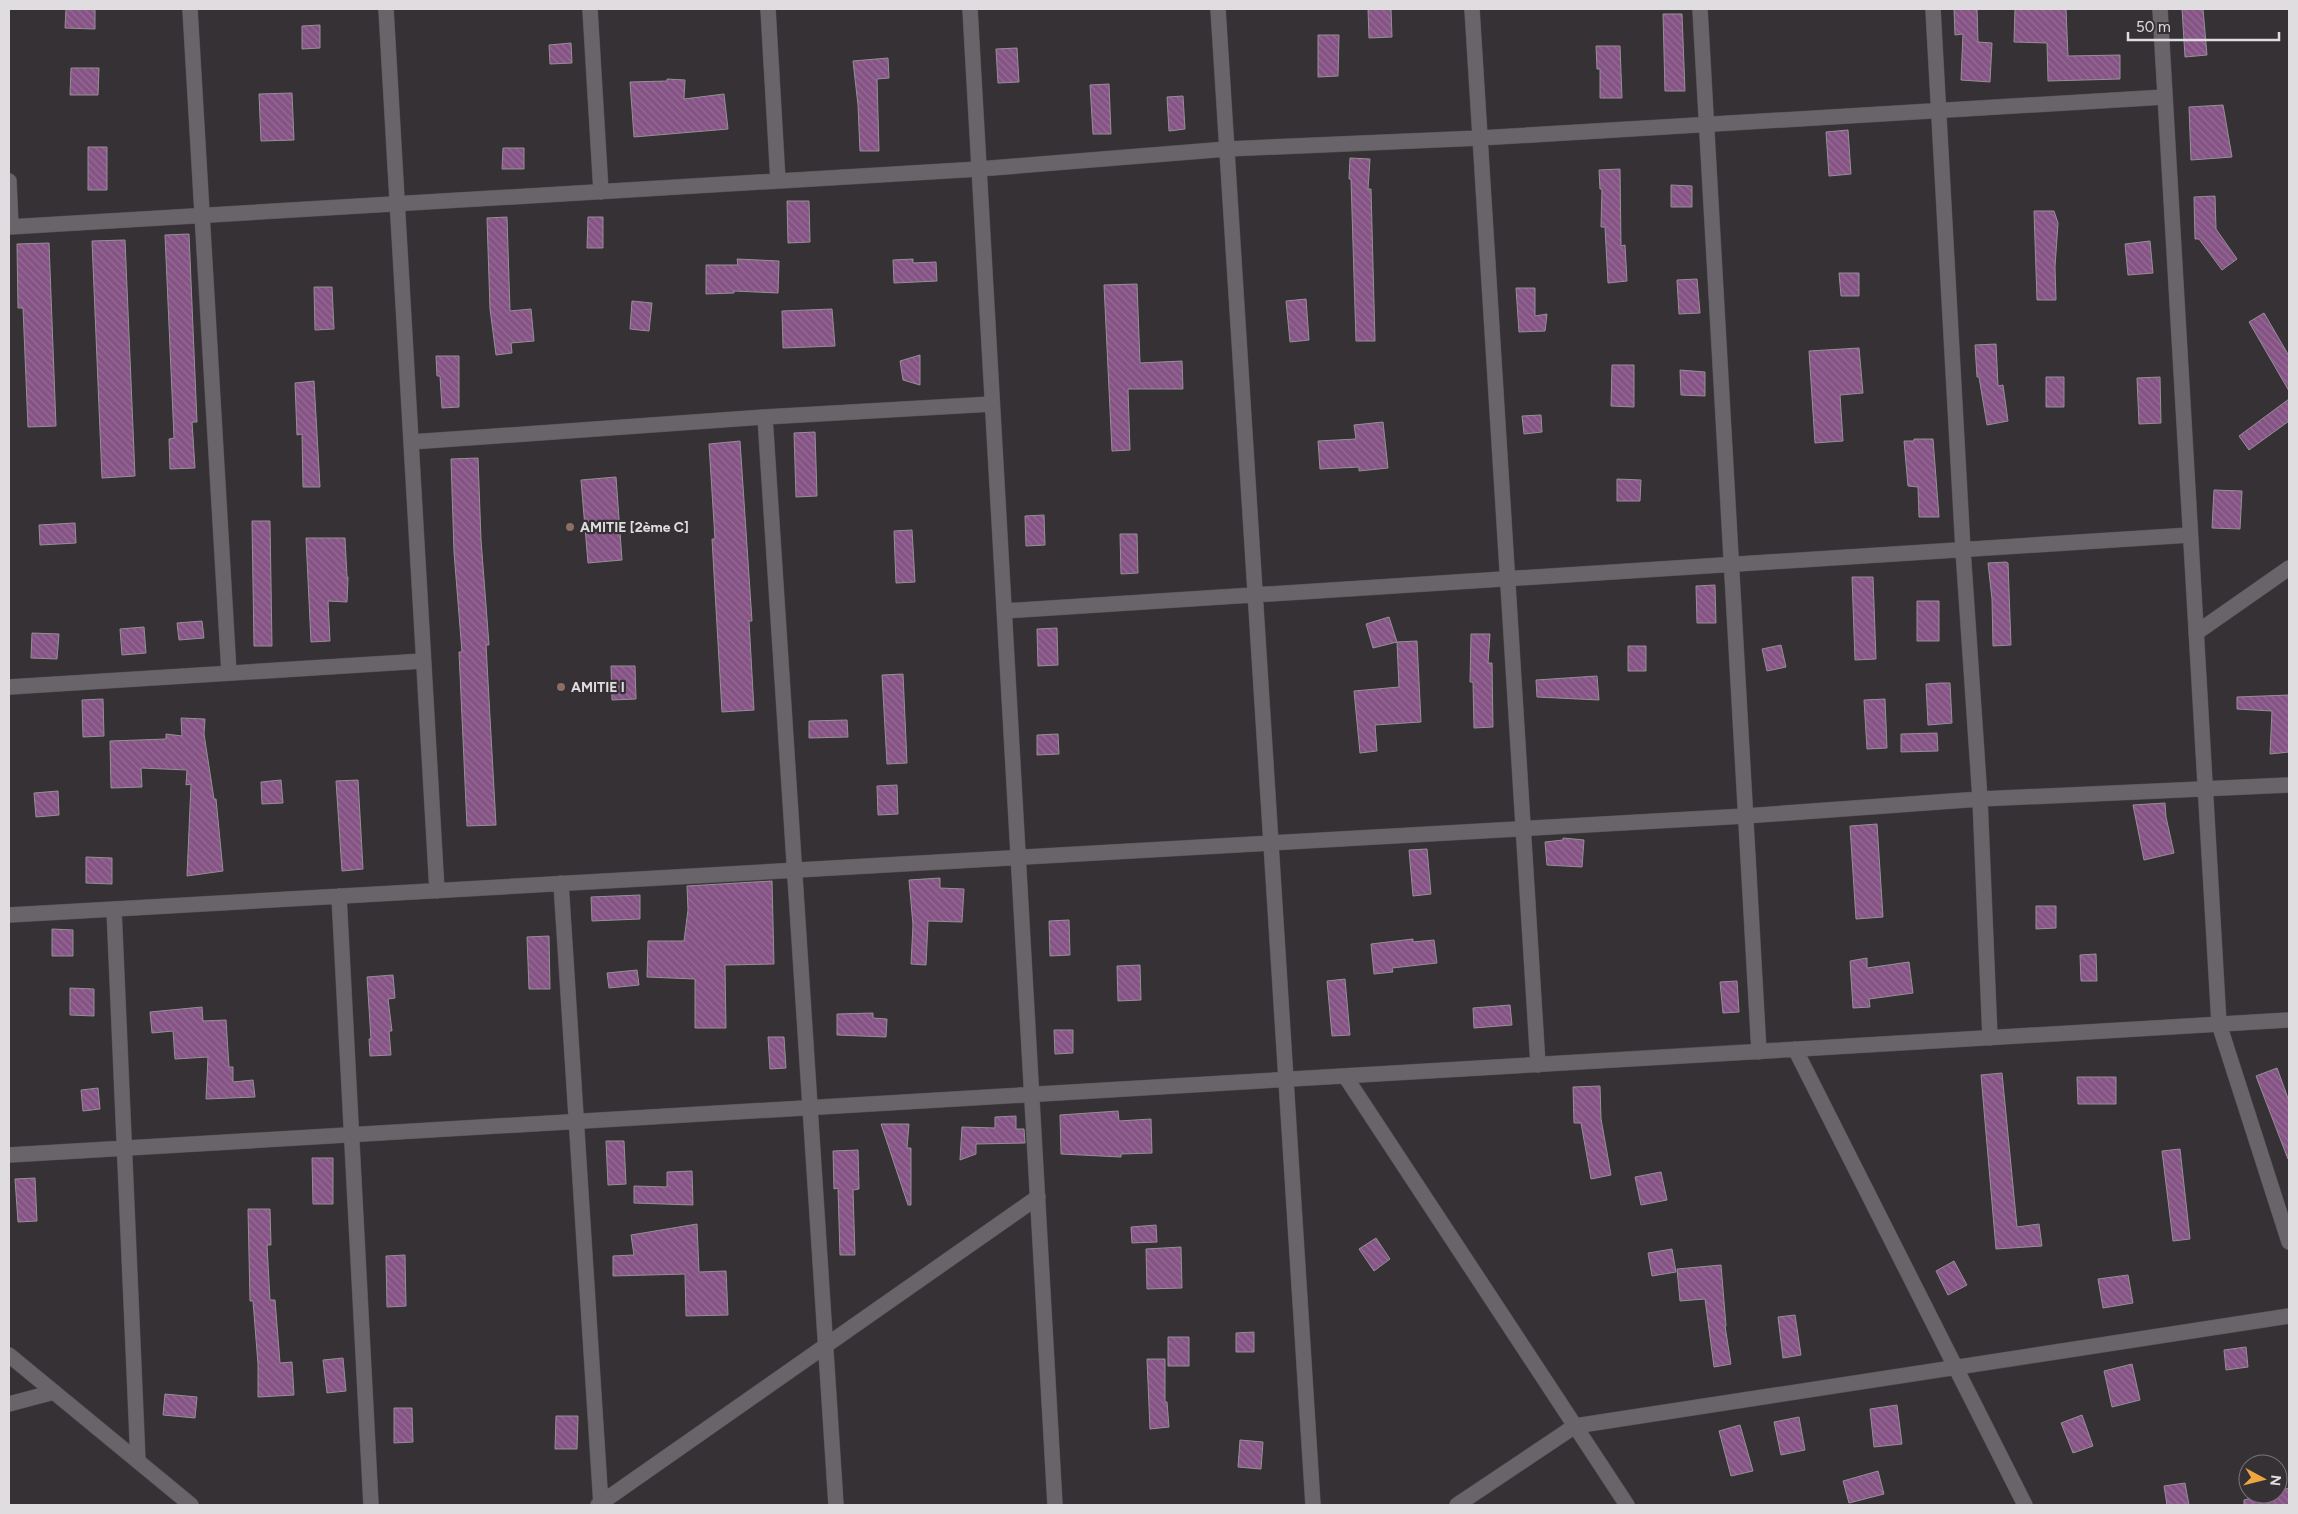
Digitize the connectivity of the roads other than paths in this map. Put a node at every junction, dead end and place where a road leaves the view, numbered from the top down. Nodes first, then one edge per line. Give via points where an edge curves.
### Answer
1 (190, 9) edge
2 (386, 9) edge
3 (590, 9) edge
4 (768, 9) edge
5 (970, 9) edge
6 (1218, 9) edge
7 (1472, 9) edge
8 (1700, 9) edge
9 (1933, 9) edge
10 (2160, 9) edge
11 (2165, 97) junction
12 (1938, 111) junction
13 (1706, 125) junction
14 (1480, 138) junction
15 (1227, 150) junction
16 (979, 169) junction
17 (9, 181) edge
18 (778, 181) junction
19 (601, 192) junction
20 (397, 204) junction
21 (202, 216) junction
22 (10, 227) edge
23 (992, 404) junction
24 (765, 417) junction
25 (411, 442) junction
26 (2190, 535) junction
27 (1963, 550) junction
28 (1731, 564) junction
29 (2289, 568) edge
30 (1508, 579) junction
31 (1256, 595) junction
32 (1004, 611) junction
33 (2196, 633) junction
34 (424, 661) junction
35 (229, 673) junction
36 (9, 687) edge
37 (2289, 785) edge
38 (2205, 790) junction
39 (1980, 799) junction
40 (1745, 816) junction
41 (1524, 828) junction
42 (1272, 843) junction
43 (1018, 857) junction
44 (795, 870) junction
45 (561, 883) junction
46 (437, 891) junction
47 (339, 896) junction
48 (114, 909) junction
49 (9, 915) edge
50 (2289, 1020) edge
51 (2219, 1024) junction
52 (1990, 1038) junction
53 (1794, 1049) junction
54 (1759, 1052) junction
55 (1538, 1065) junction
56 (1345, 1076) junction
57 (1287, 1080) junction
58 (1032, 1095) junction
59 (810, 1108) junction
60 (577, 1122) junction
61 (352, 1135) junction
62 (124, 1148) junction
63 (9, 1156) edge
64 (1038, 1197) junction
65 (2289, 1242) edge
66 (2289, 1316) edge
67 (826, 1345) junction
68 (9, 1355) edge
69 (1955, 1367) junction
70 (54, 1392) junction
71 (9, 1404) edge
72 (1575, 1426) junction
73 (138, 1461) junction
74 (191, 1505) edge
75 (371, 1505) edge
76 (600, 1505) edge
77 (836, 1505) edge
78 (1055, 1505) edge
79 (1314, 1505) edge
80 (1457, 1505) edge
81 (1627, 1505) edge
82 (2025, 1505) edge

1 - 21 street
2 - 20 street
3 - 19 street
4 - 18 street
5 - 16 street
6 - 15 street
7 - 14 street
8 - 13 street
9 - 12 street
10 - 11 street
11 - 12 street
11 - 26 street
12 - 13 street
12 - 27 street
13 - 14 street
13 - 28 street
14 - 15 street
14 - 30 street
15 - 16 street
15 - 31 street
16 - 18 street
16 - 23 street
17 - 22 street
18 - 19 street
19 - 20 street
20 - 21 street
20 - 25 street
21 - 22 street
21 - 35 street
23 - 24 street
23 - 32 street
24 - 25 street
24 - 44 street
25 - 34 street
26 - 27 street
26 - 33 street
27 - 28 street
27 - 39 street
28 - 30 street
28 - 40 street
29 - 33 street
30 - 31 street
30 - 41 street
31 - 32 street
31 - 42 street
32 - 43 street
33 - 38 street
34 - 35 street
34 - 46 street
35 - 36 street
37 - 38 street
38 - 39 street
38 - 51 street
39 - 40 street
39 - 52 street
40 - 41 street
40 - 54 street
41 - 42 street
41 - 55 street
42 - 43 street
42 - 57 street
43 - 44 street
43 - 58 street
44 - 45 street
44 - 59 street
45 - 46 street
45 - 60 street
46 - 47 street
47 - 48 street
47 - 61 street
48 - 49 street
48 - 62 street
50 - 51 street
51 - 52 street
51 - 65 street
52 - 53 street
53 - 54 street
53 - 69 street
54 - 55 street
55 - 56 street
56 - 57 street
56 - 72 street
57 - 58 street
57 - 79 street
58 - 59 street
58 - 64 street
59 - 60 street
59 - 67 street
60 - 61 street
60 - 76 street
61 - 62 street
61 - 75 street
62 - 63 street
62 - 73 street
64 - 67 street
64 - 78 street
66 - 69 street
67 - 76 street
67 - 77 street
68 - 70 street
69 - 72 street
69 - 82 street
70 - 71 street
70 - 73 street
72 - 80 street
72 - 81 street
73 - 74 street

